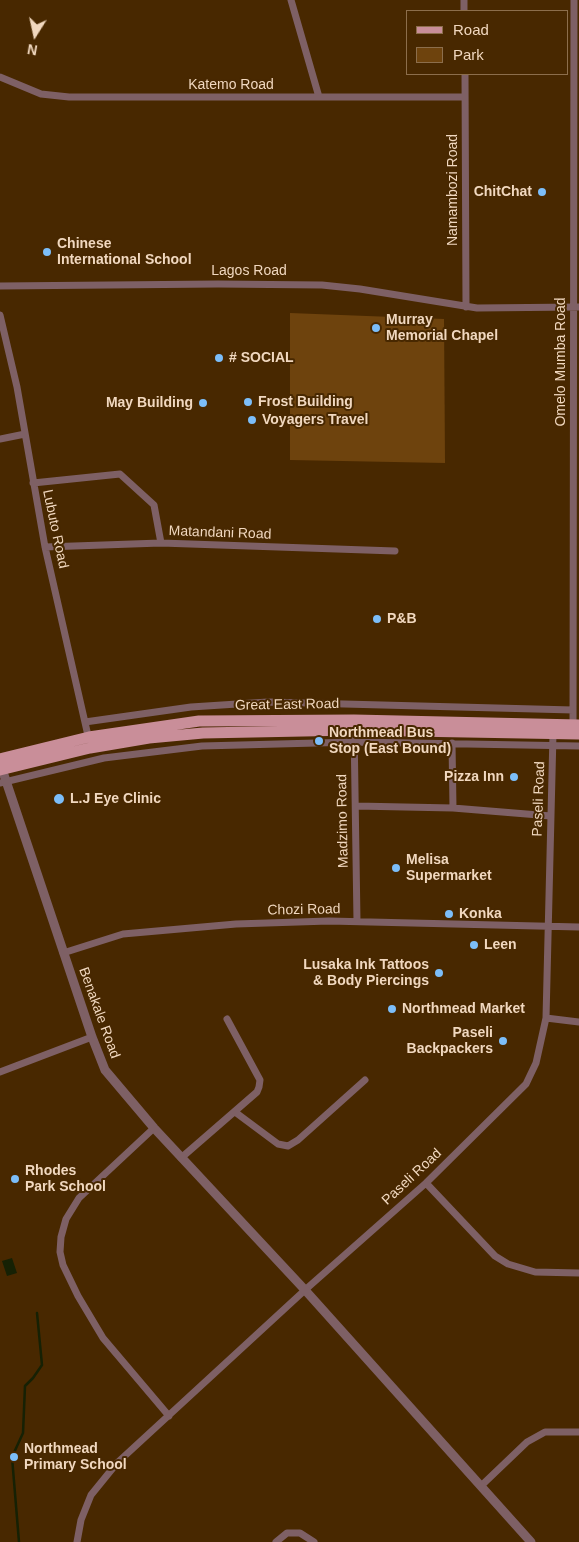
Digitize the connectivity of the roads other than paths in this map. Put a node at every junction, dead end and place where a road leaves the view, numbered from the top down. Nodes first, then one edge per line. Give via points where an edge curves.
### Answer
1 (291, 0) edge
2 (574, 0) edge
3 (464, 75) edge
4 (0, 77) edge
5 (465, 97) junction
6 (319, 98) junction
7 (0, 286) edge
8 (466, 307) junction
9 (576, 307) edge
10 (0, 315) edge
11 (25, 434) junction
12 (0, 439) edge
13 (33, 482) junction
14 (161, 543) junction
15 (45, 547) junction
16 (394, 550) dead end
17 (573, 710) junction
18 (85, 722) junction
19 (354, 725) junction
20 (577, 728) edge
21 (473, 732) junction
22 (553, 739) junction
23 (355, 742) junction
24 (89, 743) junction
25 (452, 743) junction
26 (473, 744) junction
27 (579, 746) edge
28 (1, 766) edge
29 (3, 782) edge
30 (356, 806) junction
31 (453, 808) junction
32 (551, 816) junction
33 (357, 921) junction
34 (548, 927) junction
35 (579, 927) edge
36 (63, 953) junction
37 (546, 1018) junction
38 (227, 1019) dead end
39 (579, 1022) edge
40 (92, 1038) junction
41 (0, 1072) edge
42 (365, 1080) dead end
43 (235, 1112) junction
44 (154, 1128) junction
45 (181, 1158) junction
46 (426, 1183) junction
47 (579, 1272) edge
48 (305, 1290) junction
49 (168, 1416) junction
50 (579, 1432) edge
51 (482, 1485) junction
52 (77, 1542) edge
53 (276, 1542) edge
54 (314, 1542) edge
55 (531, 1542) edge

1 - 6 street
2 - 9 street, Omelo Mumba Road
3 - 5 street, Namambozi Road
4 - 6 street, Katemo Road via 56,96
5 - 6 street, Katemo Road
5 - 8 street, Namambozi Road
7 - 8 street, Lagos Road via 322,285
8 - 9 street, Lagos Road
9 - 17 street, Omelo Mumba Road
10 - 11 street, Lubuto Road
11 - 12 street
11 - 13 street, Lubuto Road
13 - 14 street via 120,474 154,505
13 - 15 street, Lubuto Road
14 - 15 street, Matandani Road
14 - 16 street, Matandani Road
15 - 18 street, Lubuto Road
17 - 18 street via 268,702 191,707
17 - 20 street, Omelo Mumba Road
18 - 24 street, Lubuto Road
19 - 20 main road, Great East Road
19 - 21 main road, Great East Road
19 - 23 street, Madzimo Road
19 - 24 main road, Great East Road via 199,721
20 - 22 main road, Great East Road
21 - 22 main road, Great East Road
21 - 26 street
22 - 26 street
22 - 27 street
22 - 32 street, Paseli Road
23 - 25 street
23 - 29 street via 263,743 142,752
23 - 30 street, Madzimo Road
24 - 28 main road, Great East Road
25 - 26 street
25 - 31 street
28 - 29 street, Benakale Road
29 - 36 street, Benakale Road
30 - 31 street
30 - 33 street, Madzimo Road
31 - 32 street
32 - 34 street, Paseli Road
33 - 34 street, Chozi Road
33 - 36 street, Chozi Road via 236,924 146,931 123,934
34 - 35 street, Chozi Road
34 - 37 street, Paseli Road
36 - 40 street, Benakale Road
37 - 39 street
37 - 46 street, Paseli Road via 536,1063 526,1084
38 - 43 street via 260,1080 257,1092
40 - 41 street
40 - 44 street, Benakale Road via 105,1070
42 - 43 street via 288,1146 278,1144
43 - 45 street
44 - 45 street, Benakale Road
44 - 49 street via 79,1198 66,1219 60,1252 78,1296 103,1338
45 - 48 street, Benakale Road
46 - 47 street via 495,1256 508,1264 528,1272
46 - 48 street, Paseli Road
48 - 49 street, Paseli Road
48 - 51 street, Benakale Road
49 - 52 street, Paseli Road via 98,1484 82,1520
50 - 51 street via 545,1432 527,1442
51 - 55 street, Benakale Road
53 - 54 street via 287,1533 300,1532

